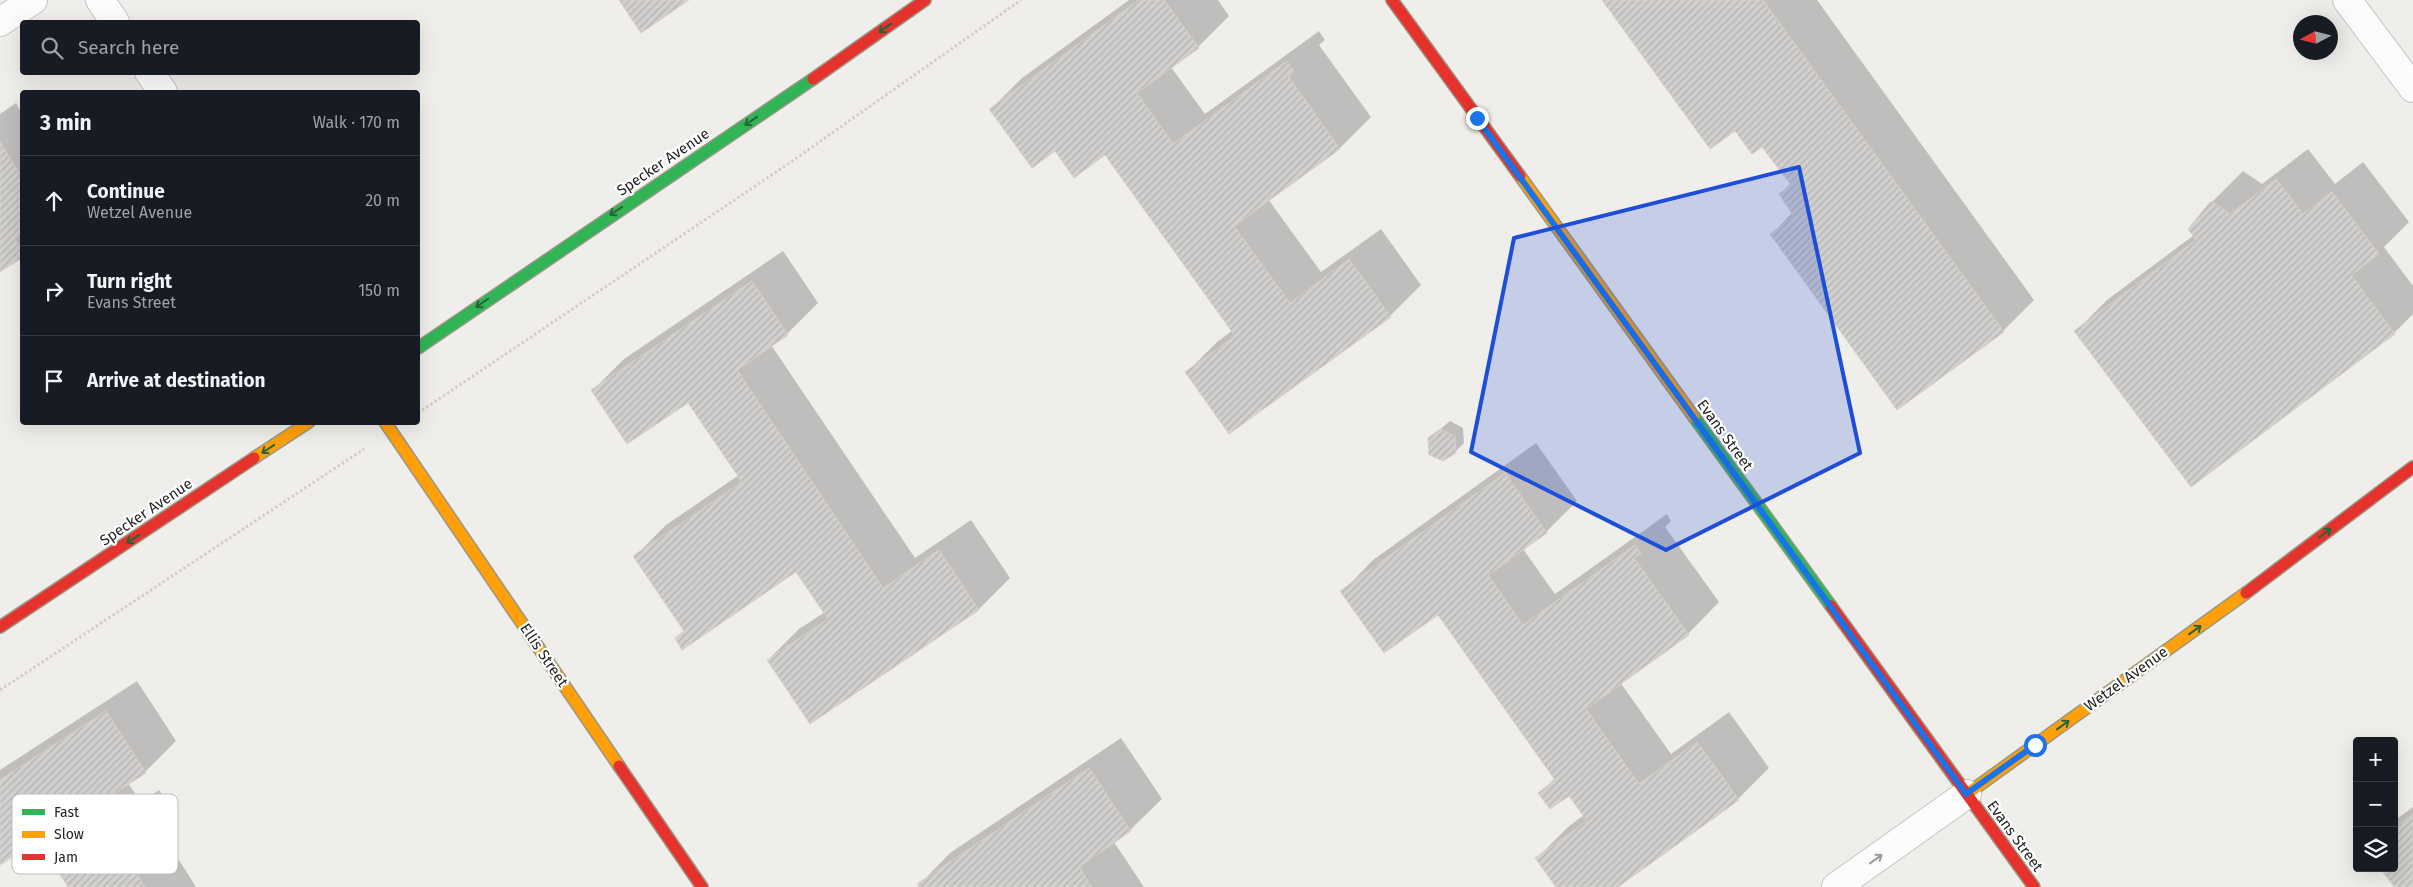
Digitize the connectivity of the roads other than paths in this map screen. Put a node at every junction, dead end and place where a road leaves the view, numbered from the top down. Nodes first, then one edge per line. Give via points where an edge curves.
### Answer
1 (33, 0) edge
2 (100, 0) edge
3 (924, 0) edge
4 (1392, 0) edge
5 (2347, 0) edge
6 (114, 20) edge
7 (0, 22) edge
8 (151, 75) edge
9 (2413, 88) edge
10 (161, 90) edge
11 (420, 347) edge
12 (304, 425) edge
13 (388, 427) edge
14 (2413, 467) edge
15 (0, 628) edge
16 (1966, 794) junction
17 (702, 887) edge
18 (1836, 887) edge
19 (2034, 887) edge

1 - 7 street
2 - 6 street
3 -> 11 street, Specker Avenue via 817,77
4 - 16 street, Evans Street
5 - 9 street
8 - 10 street
12 -> 15 street, Specker Avenue
13 - 17 street, Ellis Street
16 -> 14 street, Wetzel Avenue via 2219,613
18 -> 16 street, Wetzel Avenue
16 - 19 street, Evans Street

